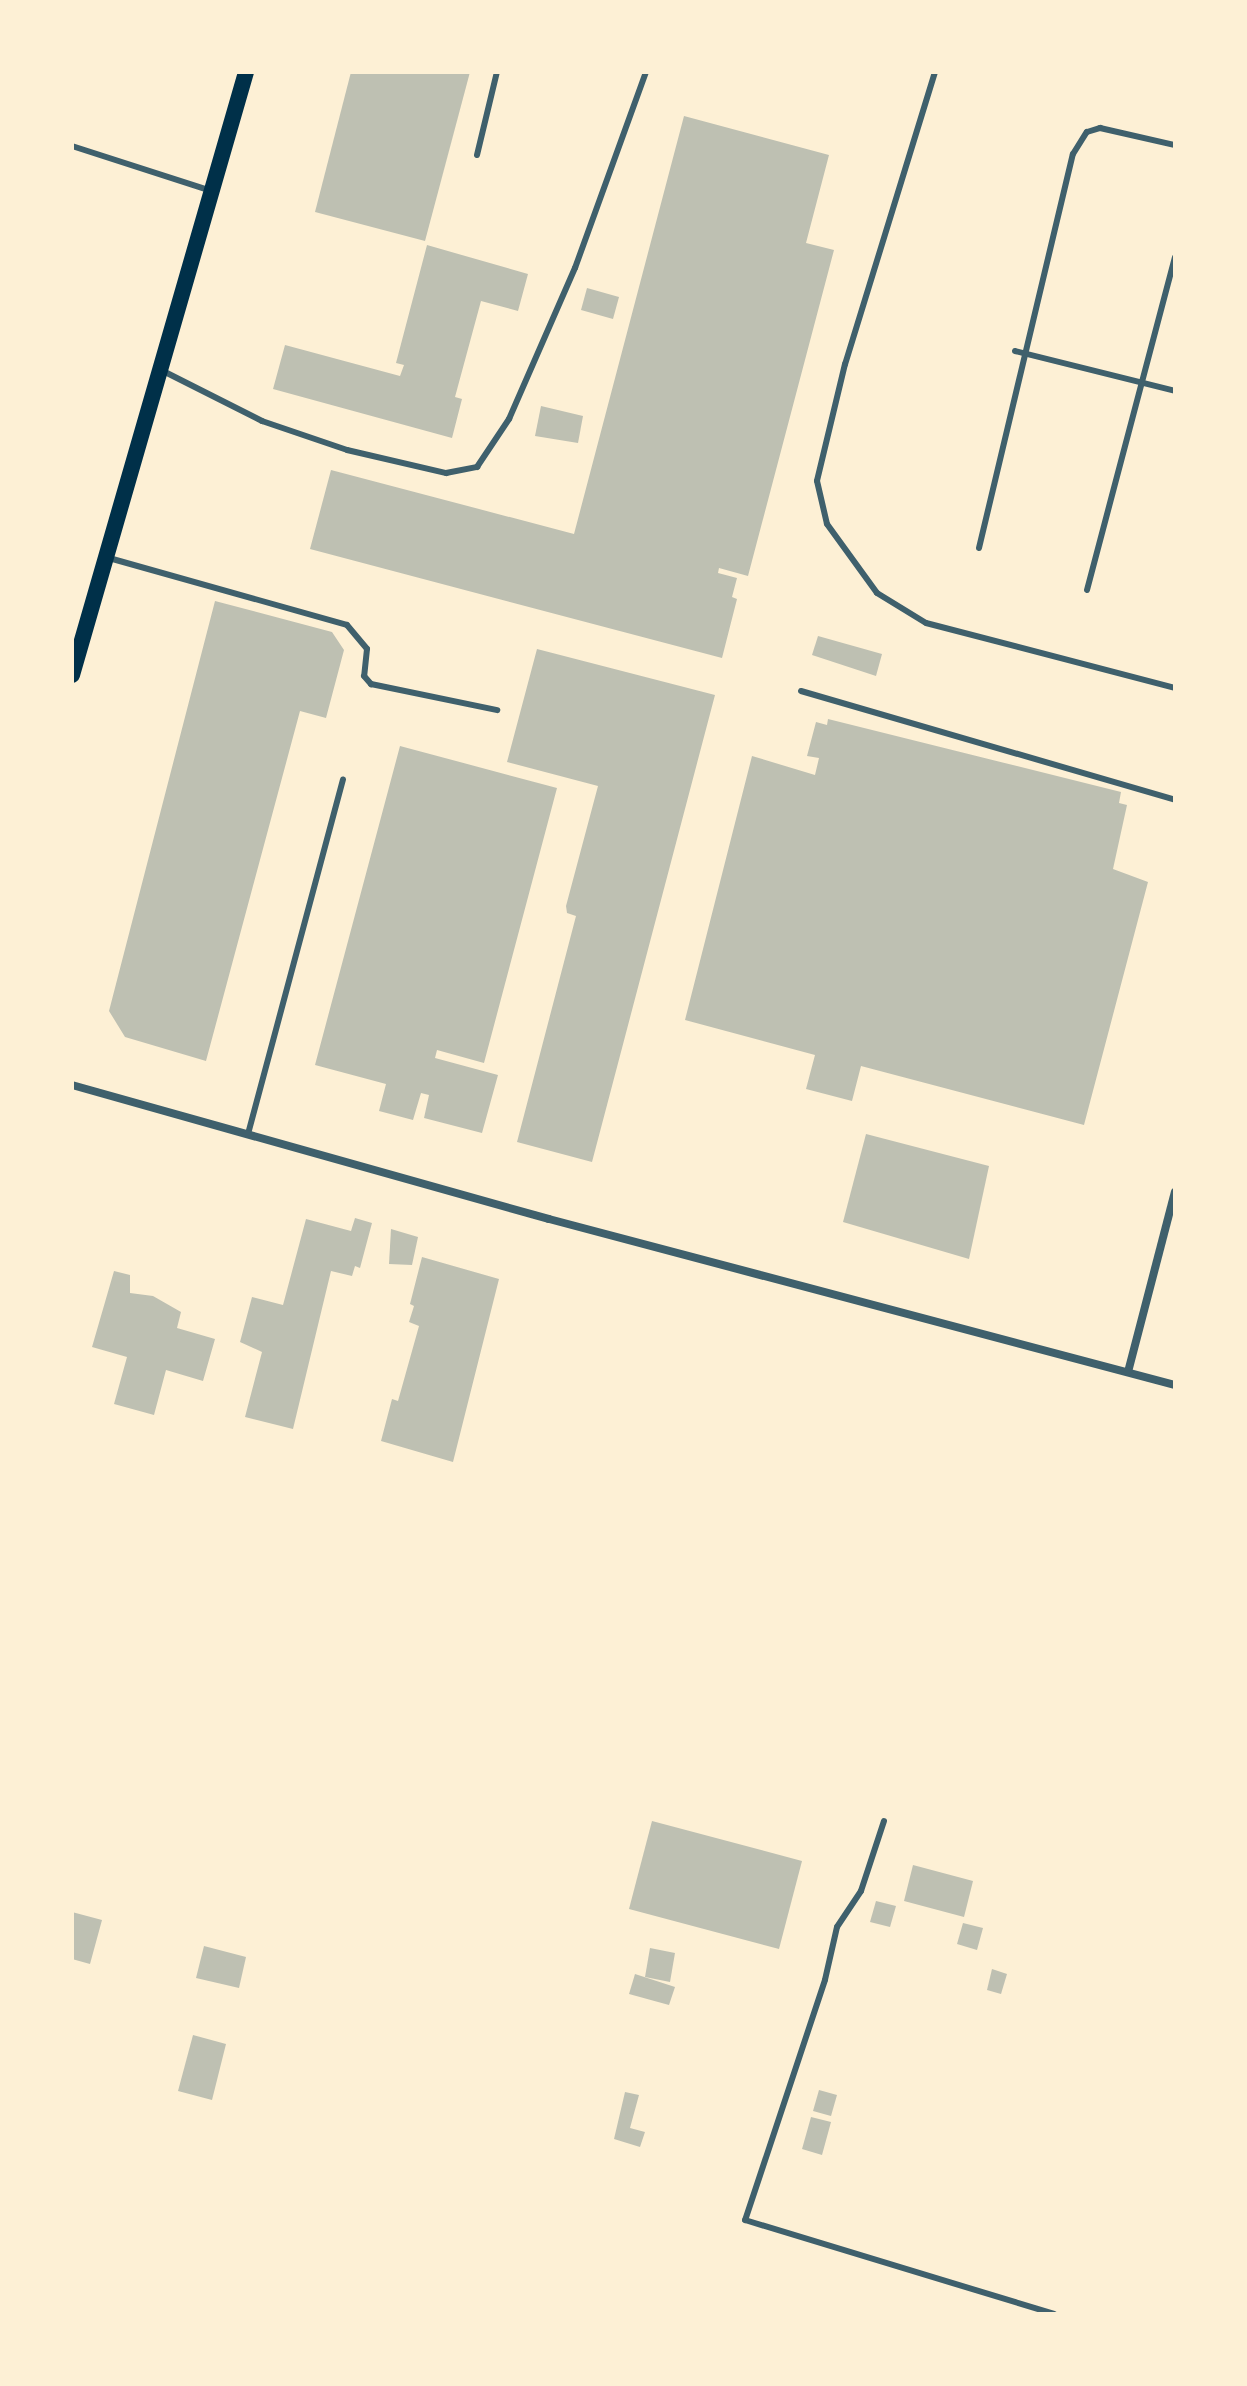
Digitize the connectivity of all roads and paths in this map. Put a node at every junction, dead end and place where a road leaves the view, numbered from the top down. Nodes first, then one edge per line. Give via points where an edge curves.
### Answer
1 (246, 72) edge
2 (497, 72) edge
3 (646, 72) edge
4 (935, 72) edge
5 (1175, 145) edge
6 (72, 147) edge
7 (477, 155) dead end
8 (212, 191) junction
9 (1175, 257) edge
10 (1015, 351) dead end
11 (1027, 354) junction
12 (160, 370) junction
13 (1142, 383) junction
14 (1175, 391) edge
15 (979, 548) dead end
16 (106, 557) junction
17 (1087, 590) dead end
18 (72, 675) edge
19 (1175, 688) edge
20 (801, 691) dead end
21 (497, 710) dead end
22 (343, 779) dead end
23 (1175, 800) edge
24 (72, 1085) edge
25 (248, 1134) junction
26 (1175, 1192) edge
27 (1128, 1372) junction
28 (1175, 1385) edge
29 (884, 1821) dead end
30 (1054, 2314) edge

1 - 8 main road
2 - 7 lane
3 - 12 lane via 575,268 509,419 477,467 446,473 347,450 262,421
4 - 19 lane via 845,364 817,481 827,524 877,593 926,623
5 - 11 lane via 1100,128 1087,132 1073,154
6 - 8 lane
8 - 12 main road
9 - 13 lane
10 - 11 lane
11 - 13 lane
11 - 15 lane
12 - 16 main road
13 - 14 lane
13 - 17 lane
16 - 18 main road
16 - 21 lane via 347,625 367,649 364,676 371,684
20 - 23 lane
22 - 25 lane
24 - 25 street
25 - 27 street
26 - 27 street
27 - 28 street
29 - 30 lane via 861,1891 837,1927 825,1980 745,2220

